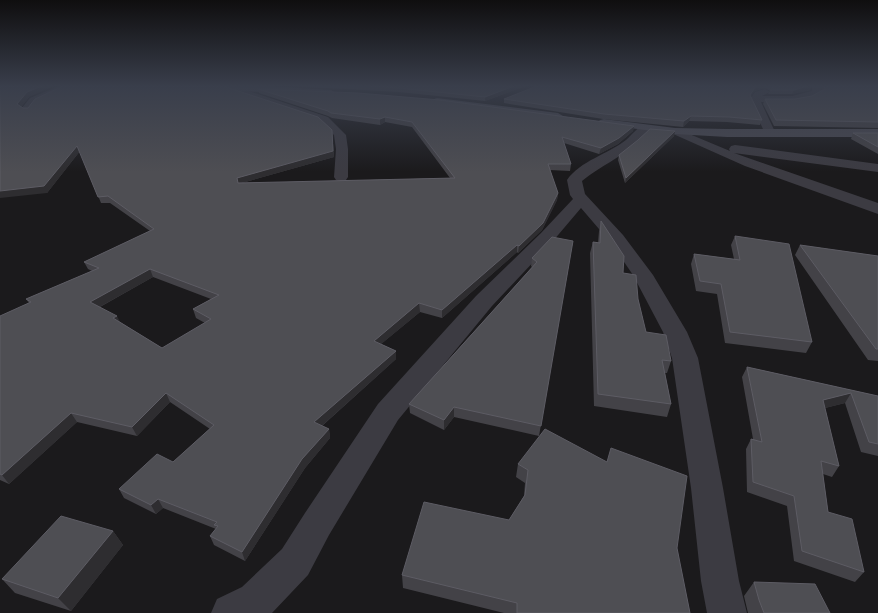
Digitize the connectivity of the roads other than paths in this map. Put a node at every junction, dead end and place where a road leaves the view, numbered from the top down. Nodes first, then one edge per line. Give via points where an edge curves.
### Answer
1 (311, 115) edge
2 (543, 115) edge
3 (762, 115) edge
4 (567, 118) edge
5 (595, 121) edge
6 (645, 128) junction
7 (675, 131) junction
8 (878, 133) edge
9 (770, 134) junction
10 (706, 146) junction
11 (878, 168) edge
12 (341, 177) dead end
13 (582, 198) junction
14 (878, 209) edge
15 (231, 613) edge
16 (726, 613) edge

1 - 12 street via 324,120 340,135
2 - 4 main road
3 - 9 street
5 - 6 main road
6 - 7 main road
6 - 13 street via 630,143 574,180 578,195
7 - 9 main road
7 - 10 street
8 - 9 main road
10 - 11 street
10 - 14 street via 760,168
13 - 15 street via 484,301 388,412 295,562 256,601
13 - 16 street via 643,275 675,332 685,358

